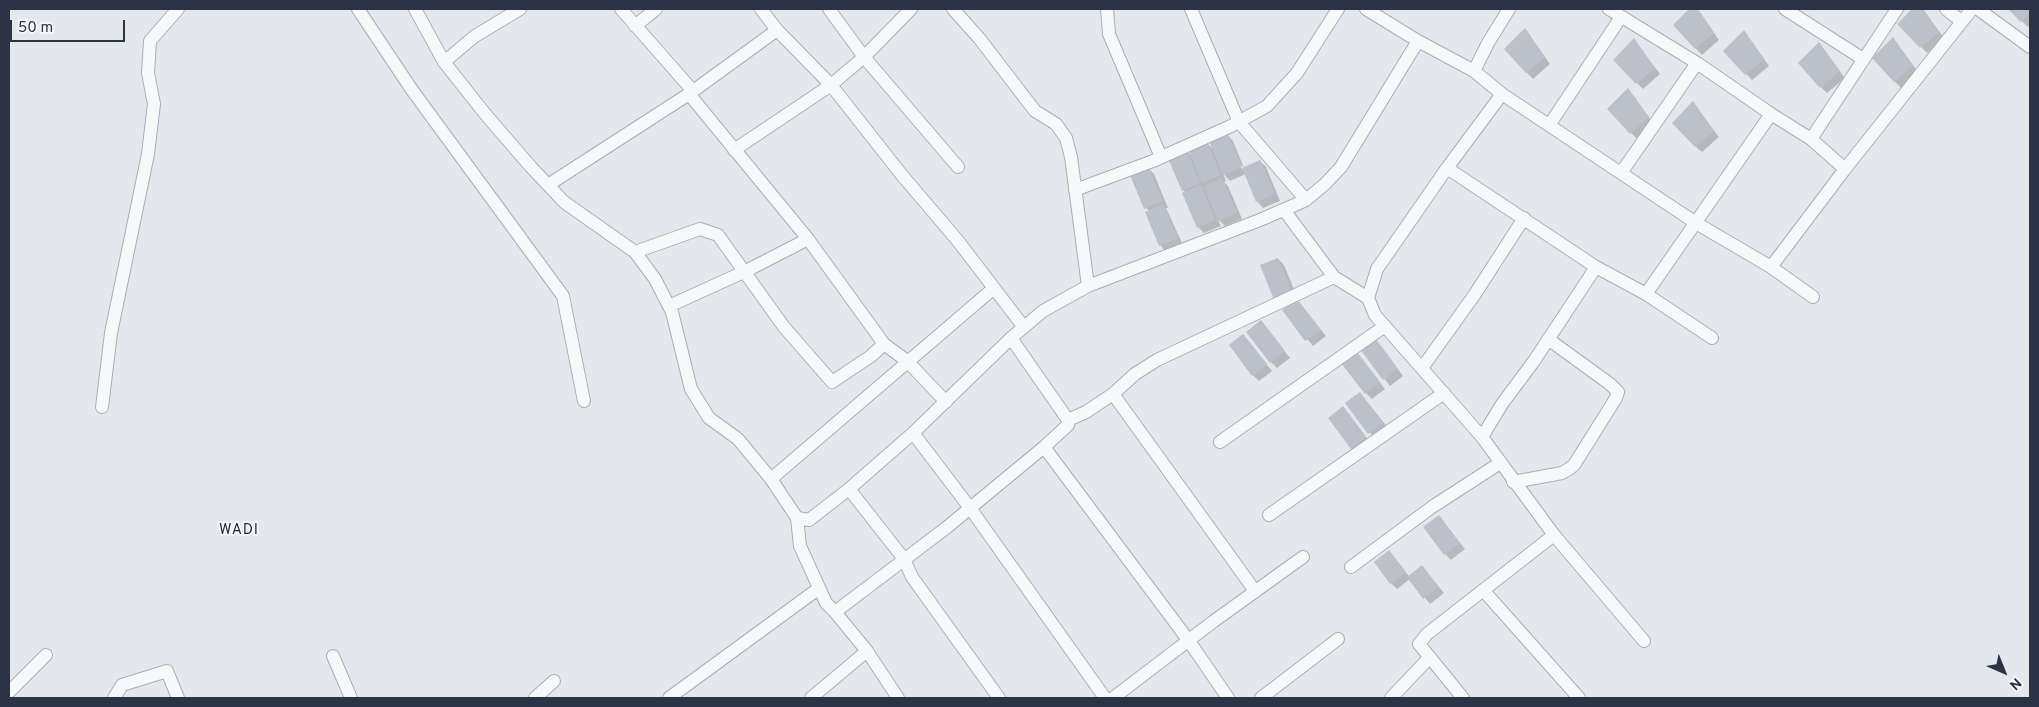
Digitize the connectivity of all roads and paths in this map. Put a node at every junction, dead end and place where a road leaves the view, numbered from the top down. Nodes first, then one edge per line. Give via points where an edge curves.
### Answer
1 (178, 9) edge
2 (358, 9) edge
3 (520, 9) edge
4 (621, 9) edge
5 (656, 9) edge
6 (761, 9) edge
7 (829, 9) edge
8 (911, 9) edge
9 (953, 9) edge
10 (1107, 9) edge
11 (1191, 9) edge
12 (1338, 9) edge
13 (1366, 9) edge
14 (1509, 9) edge
15 (1610, 9) edge
16 (1785, 9) edge
17 (1897, 9) edge
18 (1946, 9) edge
19 (1972, 9) edge
20 (1978, 9) edge
21 (419, 10) edge
22 (1621, 17) junction
23 (1962, 21) junction
24 (636, 26) junction
25 (777, 30) junction
26 (1418, 41) junction
27 (2030, 47) edge
28 (864, 57) junction
29 (1863, 59) junction
30 (444, 62) junction
31 (1697, 63) junction
32 (1474, 72) junction
33 (831, 85) junction
34 (691, 93) junction
35 (1502, 94) junction
36 (1771, 114) junction
37 (1239, 122) junction
38 (1550, 124) junction
39 (1811, 139) junction
40 (734, 150) junction
41 (1160, 157) junction
42 (958, 167) dead end
43 (1447, 168) junction
44 (1845, 169) junction
45 (1621, 173) junction
46 (548, 185) junction
47 (1076, 190) junction
48 (1306, 200) junction
49 (1284, 210) junction
50 (1524, 218) junction
51 (1696, 223) junction
52 (808, 239) junction
53 (635, 252) junction
54 (1596, 267) junction
55 (1771, 267) junction
56 (746, 271) junction
57 (1334, 277) junction
58 (1088, 286) junction
59 (994, 288) junction
60 (1646, 294) junction
61 (1813, 297) dead end
62 (1368, 298) junction
63 (669, 306) junction
64 (1023, 326) junction
65 (1385, 326) junction
66 (1011, 338) junction
67 (1712, 338) dead end
68 (1548, 340) junction
69 (884, 344) junction
70 (907, 361) junction
71 (1422, 368) junction
72 (1444, 393) junction
73 (1113, 394) junction
74 (584, 401) dead end
75 (946, 402) junction
76 (102, 407) dead end
77 (1068, 420) junction
78 (913, 433) junction
79 (1482, 437) junction
80 (1220, 442) dead end
81 (1044, 448) junction
82 (1500, 463) junction
83 (771, 479) junction
84 (1513, 482) junction
85 (849, 489) junction
86 (970, 508) junction
87 (1268, 515) dead end
88 (796, 518) junction
89 (1554, 535) junction
90 (1303, 556) dead end
91 (904, 559) junction
92 (1351, 567) dead end
93 (818, 588) junction
94 (1483, 590) junction
95 (1254, 591) junction
96 (835, 612) junction
97 (1338, 639) dead end
98 (1189, 641) junction
99 (1644, 641) dead end
100 (867, 651) junction
101 (46, 655) dead end
102 (334, 656) dead end
103 (1429, 658) junction
104 (554, 681) dead end
105 (9, 692) edge
106 (114, 698) edge
107 (178, 698) edge
108 (351, 698) edge
109 (535, 698) edge
110 (669, 698) edge
111 (811, 698) edge
112 (898, 698) edge
113 (999, 698) edge
114 (1105, 698) edge
115 (1113, 698) edge
116 (1228, 698) edge
117 (1261, 698) edge
118 (1391, 698) edge
119 (1463, 698) edge
120 (1579, 698) edge

1 - 76 street via 150,41 148,73 154,104 148,154 111,333
2 - 74 street via 412,90 563,296
3 - 30 street via 475,36
4 - 24 street
5 - 24 street
6 - 25 street
7 - 28 street
8 - 28 street
9 - 47 street via 1035,111 1056,124 1066,138
10 - 41 street via 1109,34
11 - 37 street
12 - 37 street via 1283,90 1267,106
13 - 26 street
14 - 32 street
15 - 22 street
16 - 29 street
17 - 29 street
18 - 23 street
19 - 23 street
20 - 27 street
21 - 30 street
22 - 31 street
22 - 38 street
23 - 44 street
24 - 34 street
25 - 33 street
25 - 34 street
26 - 32 street
26 - 48 street via 1340,167
28 - 33 street
28 - 42 street
29 - 39 street
30 - 46 street
31 - 36 street
31 - 45 street
32 - 35 street
33 - 40 street
33 - 59 street
34 - 40 street
34 - 46 street
35 - 38 street
35 - 43 street
36 - 39 street
36 - 51 street
37 - 41 street
37 - 48 street
38 - 45 street
39 - 44 street
40 - 52 street
41 - 47 street
43 - 50 street
43 - 62 street via 1377,270
44 - 55 street
45 - 51 street
46 - 53 street via 564,202
47 - 58 street
48 - 49 street
49 - 57 street
49 - 58 street
50 - 54 street
50 - 71 street
51 - 55 street
51 - 60 street
52 - 56 street
52 - 69 street
53 - 56 street via 700,229 718,235
53 - 63 street
54 - 60 street
54 - 68 street
55 - 61 street
56 - 63 street
56 - 69 street via 784,327 832,382
57 - 62 street
57 - 73 street via 1157,360
58 - 64 street
59 - 64 street
59 - 70 street
60 - 67 street
62 - 65 street via 1375,315
63 - 83 street via 690,390 709,418 738,439
64 - 66 street
65 - 71 street
65 - 80 street
66 - 75 street
66 - 77 street
68 - 79 street
68 - 84 street via 1618,392 1574,465 1562,473
69 - 70 street
70 - 75 street
70 - 83 street
71 - 72 street
72 - 79 street
72 - 87 street
73 - 77 street
73 - 95 street
75 - 78 street
77 - 81 street via 1068,425
78 - 85 street
78 - 86 street
79 - 82 street
81 - 86 street
81 - 98 street
82 - 84 street
82 - 92 street via 1432,507
83 - 88 street
84 - 89 street
85 - 88 street via 809,520
85 - 91 street
86 - 91 street
86 - 114 street
88 - 93 street via 800,546
89 - 94 street
89 - 99 street
90 - 95 street
91 - 96 street
91 - 113 street via 912,577
93 - 96 street
93 - 110 street
94 - 103 street via 1419,644
94 - 120 street
95 - 98 street
96 - 100 street
97 - 117 street
98 - 115 street
98 - 116 street
100 - 111 street
100 - 112 street
101 - 105 street
102 - 108 street
103 - 118 street
103 - 119 street
104 - 109 street
106 - 107 street via 122,685 167,671

